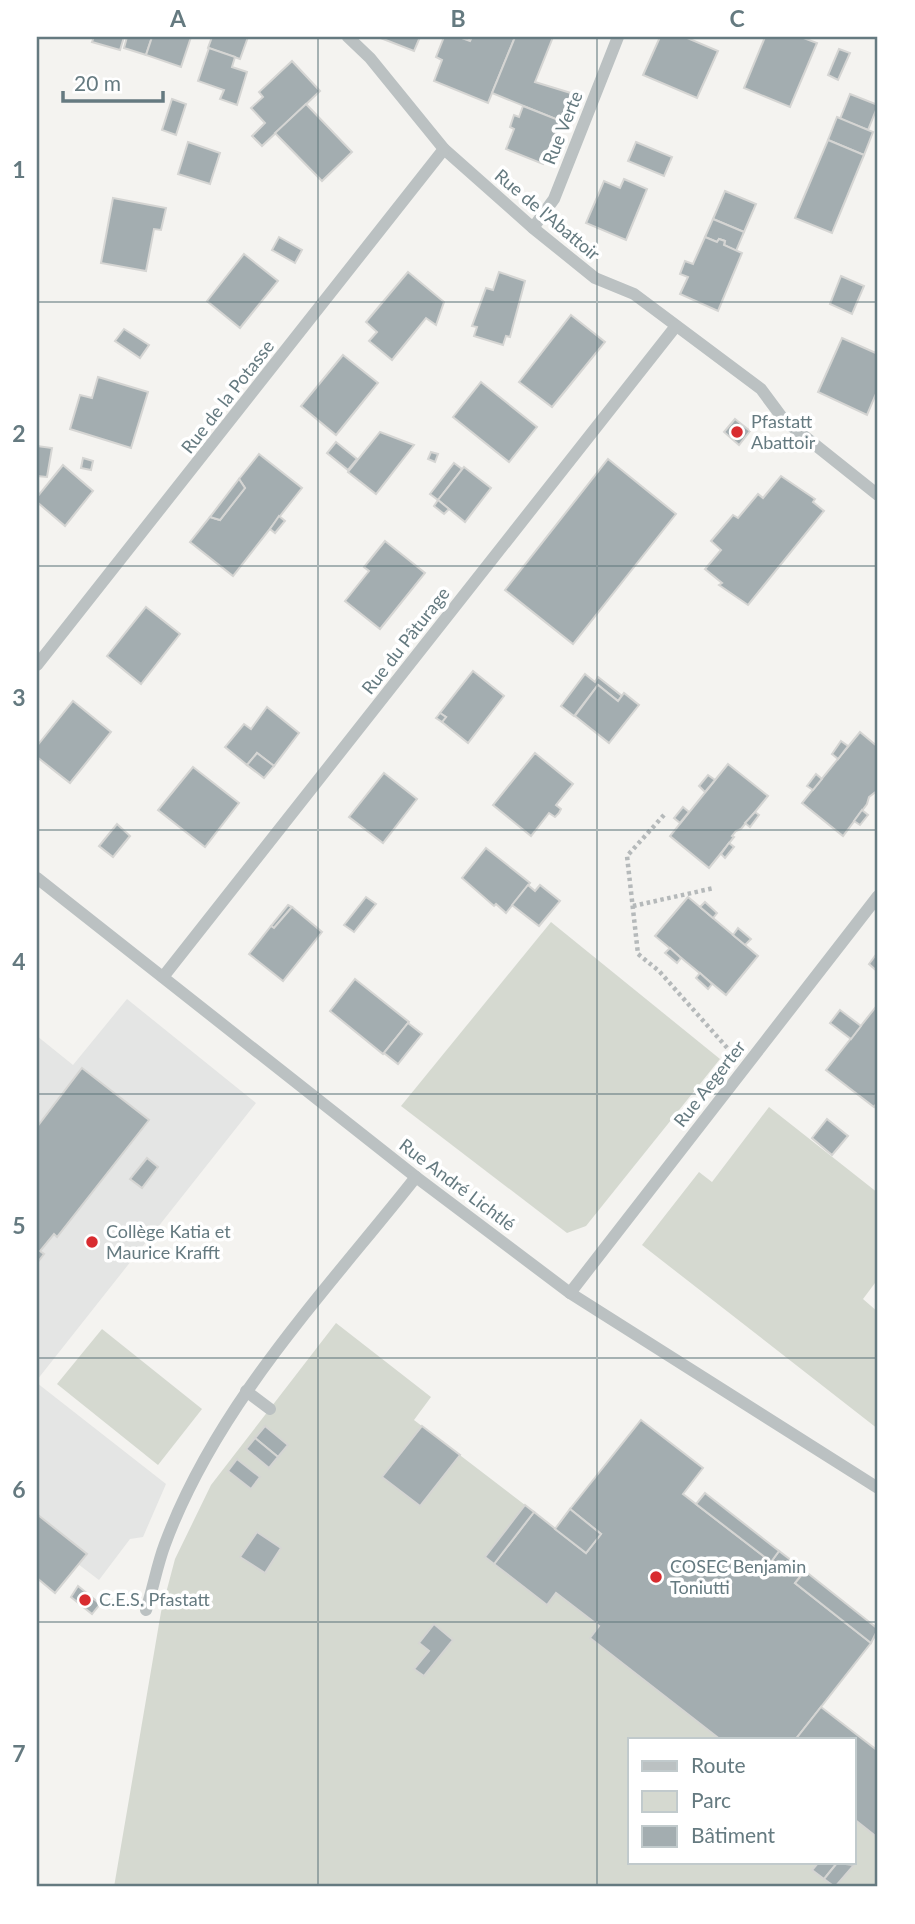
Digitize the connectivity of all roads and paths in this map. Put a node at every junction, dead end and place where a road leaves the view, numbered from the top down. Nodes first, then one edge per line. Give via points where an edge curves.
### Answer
1 (348, 37) edge
2 (618, 37) edge
3 (444, 149) junction
4 (533, 228) junction
5 (676, 326) junction
6 (878, 495) edge
7 (37, 664) edge
8 (664, 816) dead end
9 (37, 878) edge
10 (714, 888) dead end
11 (878, 896) edge
12 (633, 906) junction
13 (163, 977) junction
14 (745, 1067) junction
15 (416, 1177) junction
16 (570, 1293) junction
17 (246, 1391) junction
18 (270, 1409) dead end
19 (878, 1488) edge
20 (146, 1611) dead end

1 - 3 street, Rue de l'Abattoir
2 - 4 street, Rue Verte via 554,200
3 - 4 street, Rue de l'Abattoir
3 - 7 street, Rue de la Potasse
4 - 5 street, Rue de l'Abattoir via 595,278 634,294
5 - 6 street, Rue de l'Abattoir via 761,389 784,421
5 - 13 street, Rue du Pâturage
8 - 12 path via 627,856
9 - 13 street, Rue André Lichtlé
10 - 12 path
11 - 14 street, Rue Aegerter
12 - 14 path via 638,954 659,971
13 - 15 street, Rue André Lichtlé
14 - 16 street, Rue Aegerter
15 - 16 street, Rue André Lichtlé
15 - 17 street
16 - 19 street, Rue André Lichtlé
17 - 18 street
17 - 20 street via 206,1458 165,1544

